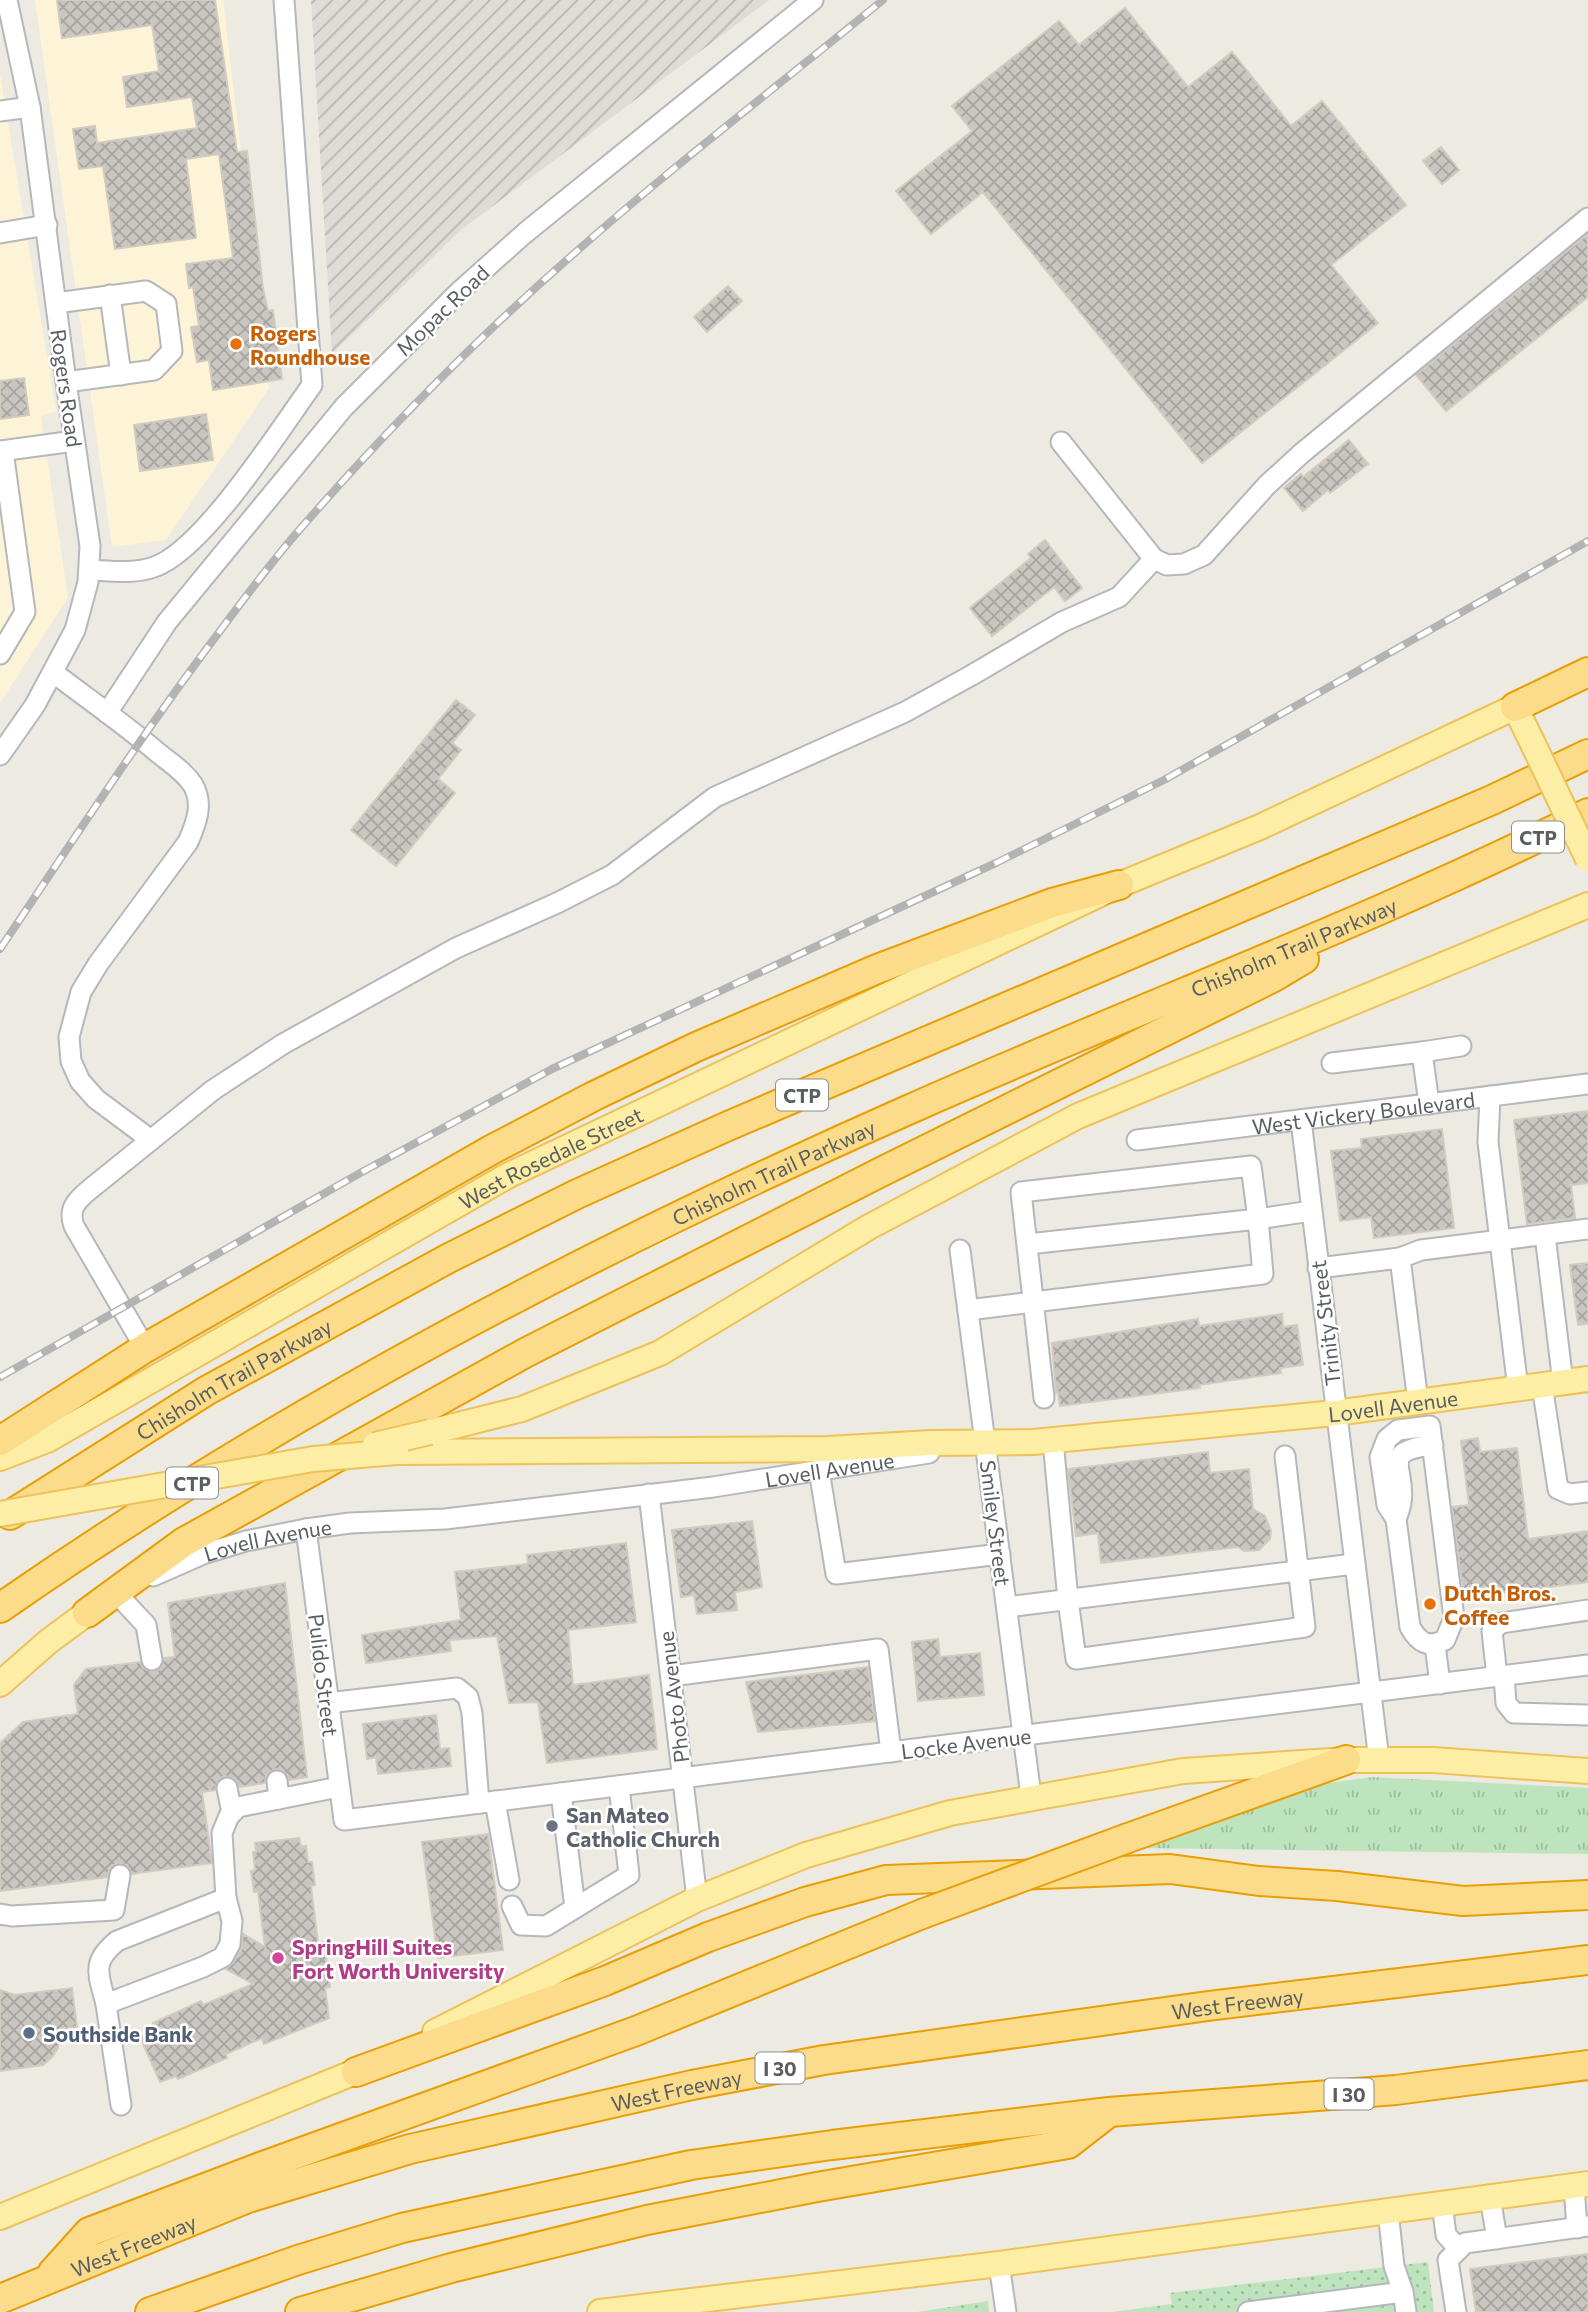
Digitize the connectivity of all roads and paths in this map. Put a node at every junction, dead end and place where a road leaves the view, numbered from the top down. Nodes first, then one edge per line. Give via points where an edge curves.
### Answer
1 (7, 0) edge
2 (284, 0) edge
3 (813, 0) edge
4 (30, 107) junction
5 (0, 111) edge
6 (1588, 218) edge
7 (47, 225) junction
8 (0, 233) edge
9 (110, 295) junction
10 (56, 303) junction
11 (121, 374) junction
12 (66, 382) junction
13 (74, 440) junction
14 (1061, 442) dead end
15 (1, 451) edge
16 (1154, 559) junction
17 (90, 570) junction
18 (0, 654) edge
19 (1588, 672) edge
20 (54, 673) junction
21 (1515, 707) junction
22 (107, 713) junction
23 (1588, 754) edge
24 (0, 755) edge
25 (1588, 813) edge
26 (1588, 859) edge
27 (1119, 886) junction
28 (1428, 887) junction
29 (1588, 905) edge
30 (1461, 1046) dead end
31 (1422, 1052) junction
32 (1332, 1063) dead end
33 (1588, 1084) edge
34 (1490, 1096) junction
35 (1429, 1104) junction
36 (1301, 1119) junction
37 (151, 1140) junction
38 (1137, 1140) dead end
39 (1311, 1211) junction
40 (1258, 1219) junction
41 (1588, 1229) edge
42 (1545, 1235) junction
43 (1499, 1240) junction
44 (1028, 1244) junction
45 (960, 1250) dead end
46 (1400, 1258) junction
47 (1318, 1268) junction
48 (1033, 1302) junction
49 (968, 1310) junction
50 (145, 1348) junction
51 (1588, 1379) edge
52 (1553, 1384) junction
53 (1518, 1389) junction
54 (1044, 1398) dead end
55 (1423, 1401) junction
56 (1335, 1413) junction
57 (1431, 1435) junction
58 (0, 1441) edge
59 (1053, 1441) junction
60 (985, 1444) junction
61 (1285, 1456) dead end
62 (0, 1458) edge
63 (313, 1459) junction
64 (820, 1470) junction
65 (1588, 1492) edge
66 (649, 1494) junction
67 (0, 1514) edge
68 (0, 1521) edge
69 (306, 1529) junction
70 (1000, 1554) junction
71 (1354, 1564) junction
72 (1298, 1571) junction
73 (118, 1595) junction
74 (1068, 1600) junction
75 (1007, 1607) junction
76 (0, 1608) edge
77 (1588, 1611) edge
78 (87, 1613) junction
79 (1435, 1645) junction
80 (152, 1660) dead end
81 (1588, 1665) edge
82 (671, 1675) junction
83 (1500, 1676) junction
84 (0, 1684) edge
85 (1440, 1684) junction
86 (1370, 1692) junction
87 (328, 1703) junction
88 (1588, 1715) edge
89 (1023, 1736) junction
90 (891, 1752) junction
91 (1346, 1760) junction
92 (1379, 1760) junction
93 (1588, 1771) edge
94 (683, 1778) junction
95 (619, 1786) junction
96 (339, 1787) junction
97 (227, 1788) dead end
98 (561, 1793) junction
99 (1031, 1796) junction
100 (487, 1802) junction
101 (232, 1813) junction
102 (344, 1820) joint
103 (120, 1875) dead end
104 (509, 1880) dead end
105 (1588, 1895) edge
106 (226, 1898) junction
107 (697, 1899) junction
108 (512, 1906) dead end
109 (575, 1908) junction
110 (0, 1914) edge
111 (1588, 1960) edge
112 (106, 2004) junction
113 (1588, 2065) edge
114 (356, 2073) junction
115 (121, 2105) dead end
116 (1109, 2112) junction
117 (211, 2132) junction
118 (1581, 2185) edge
119 (1490, 2197) junction
120 (1442, 2203) junction
121 (1388, 2211) junction
122 (0, 2217) edge
123 (1583, 2227) edge
124 (0, 2229) edge
125 (1497, 2239) junction
126 (1459, 2249) junction
127 (999, 2264) junction
128 (48, 2278) junction
129 (382, 2287) junction
130 (0, 2299) edge
131 (1404, 2302) edge
132 (150, 2312) edge
133 (300, 2312) edge
134 (353, 2312) edge
135 (600, 2312) edge
136 (1006, 2312) edge
137 (1248, 2312) edge
138 (1456, 2312) edge

1 - 4 street, Rogers Road
2 - 17 street via 312,385 212,520 171,558 142,570
3 - 22 street, Mopac Road via 526,233 460,291 344,407 176,611
4 - 5 street
4 - 7 street, Rogers Road
6 - 16 street via 1301,453 1205,555 1184,564 1167,565
7 - 8 street
7 - 10 street, Rogers Road
9 - 10 street
9 - 11 street
9 - 11 street via 146,291 166,304 172,351 154,370
10 - 12 street, Rogers Road
11 - 12 street
12 - 13 street, Rogers Road
13 - 15 street
13 - 17 street, Rogers Road
14 - 16 street
15 - 18 street via 26,612
16 - 37 street via 1119,597 1062,622 905,712 715,797 612,875 456,948 283,1044 213,1090
17 - 20 street, Rogers Road via 75,631
19 - 21 highway
20 - 22 street
20 - 24 street, Rogers Road
21 - 26 main road, bridge
21 - 27 main road via 1260,827
22 - 37 street via 183,774 193,786 198,804 197,823 188,842 81,992 69,1037 71,1060 80,1081 96,1099
23 - 68 highway, Chisholm Trail Parkway / CTP via 1492,800 577,1194 227,1379
25 - 28 highway, Chisholm Trail Parkway / CTP
27 - 50 highway via 1052,903 877,969 696,1047 491,1150
27 - 62 main road, West Rosedale Street via 509,1175 58,1433
28 - 76 highway, Chisholm Trail Parkway / CTP via 915,1107 618,1244 368,1377 99,1541
28 - 78 highway via 1272,978 502,1366 184,1542
29 - 63 main road, bridge via 1078,1116 869,1227 660,1353 522,1409
30 - 31 street
31 - 32 street
31 - 35 street
33 - 34 street, West Vickery Boulevard
34 - 35 street, West Vickery Boulevard
34 - 43 street via 1488,1142
35 - 36 street, West Vickery Boulevard
36 - 38 street, West Vickery Boulevard
36 - 39 street, Trinity Street
37 - 50 street via 78,1199 71,1216
39 - 40 street
39 - 47 street, Trinity Street
40 - 44 street
40 - 44 street via 1251,1166 1021,1192
40 - 48 street via 1264,1275
41 - 42 street
42 - 43 street
42 - 52 street
43 - 46 street via 1422,1250
43 - 53 street
44 - 48 street
45 - 49 street, Smiley Street
46 - 47 street
46 - 55 street
47 - 56 street, Trinity Street
48 - 49 street
48 - 54 street
49 - 60 street, Smiley Street
50 - 58 highway
51 - 52 main road, Lovell Avenue
52 - 53 main road, Lovell Avenue
52 - 65 street via 1558,1489 1570,1494
53 - 55 main road, Lovell Avenue
55 - 56 main road, Lovell Avenue
55 - 57 street
56 - 59 main road, Lovell Avenue
56 - 71 street, Trinity Street
57 - 79 street via 1454,1618 1446,1640
57 - 79 street via 1402,1452 1397,1465 1402,1502 1396,1519 1410,1627 1416,1638
59 - 60 main road, Lovell Avenue
59 - 74 street
60 - 63 main road, bridge via 396,1452
60 - 64 street, Lovell Avenue
60 - 70 street, Smiley Street
61 - 72 street
63 - 67 main road, bridge
64 - 66 street, Lovell Avenue
64 - 70 street via 836,1574
66 - 69 street, Lovell Avenue
66 - 82 street, Photo Avenue
69 - 73 street, Lovell Avenue via 203,1554
69 - 87 street, Pulido Street
70 - 75 street, Smiley Street
71 - 72 street
71 - 86 street, Trinity Street
72 - 74 street
72 - 74 street via 1305,1627 1076,1659
73 - 78 street, Lovell Avenue
73 - 80 street via 146,1625
74 - 75 street
75 - 89 street, Smiley Street
77 - 83 street via 1501,1623 1492,1631
78 - 84 main road
79 - 85 street
81 - 83 street, Locke Avenue
82 - 90 street via 878,1649
82 - 94 street, Photo Avenue
83 - 85 street, Locke Avenue
83 - 88 street via 1506,1703 1514,1713
85 - 86 street, Locke Avenue
86 - 89 street, Locke Avenue
86 - 92 street, Trinity Street
87 - 96 street, Pulido Street
87 - 100 street via 457,1688 468,1697
89 - 90 street, Locke Avenue
89 - 99 street, Smiley Street
90 - 94 street, Locke Avenue
91 - 92 main road
91 - 99 main road via 1183,1771
91 - 128 highway, bridge via 922,1914 636,2031 89,2232
92 - 93 main road via 1489,1762
94 - 95 street, Locke Avenue
94 - 107 street, Photo Avenue
95 - 98 street, Locke Avenue
95 - 109 street via 629,1875
96 - 101 street via 278,1790
96 - 102 street, Pulido Street
97 - 101 street
98 - 100 street, Locke Avenue
98 - 109 street
99 - 107 main road via 950,1812 806,1855
100 - 102 street, Locke Avenue
100 - 104 street
101 - 106 street via 222,1833
103 - 110 street via 114,1910
105 - 114 highway via 1462,1901 1170,1869 886,1880 805,1902 708,1937 605,1981
106 - 112 street via 232,1921 230,1944 223,1957
106 - 112 street via 117,1941 103,1952 97,1969
107 - 114 main road
108 - 109 street via 521,1925 546,1926
111 - 128 highway, West Freeway / I 30 via 1195,2008 824,2060 692,2085 410,2149 248,2198
112 - 115 street
113 - 116 highway, I 30 via 1396,2090
114 - 117 main road
116 - 129 highway via 1068,2144 647,2220
116 - 132 highway, I 30 via 819,2147 609,2182 402,2228
117 - 122 main road
117 - 124 main road
118 - 119 main road
118 - 123 street
119 - 120 main road
119 - 125 street
120 - 121 main road
120 - 126 street via 1446,2235
121 - 127 main road
121 - 131 street via 1394,2266
123 - 125 street
125 - 126 street via 1465,2243
126 - 138 street via 1448,2260
127 - 135 main road
127 - 136 street
128 - 130 highway, West Freeway / I 30
129 - 133 highway
129 - 134 highway
131 - 137 street

